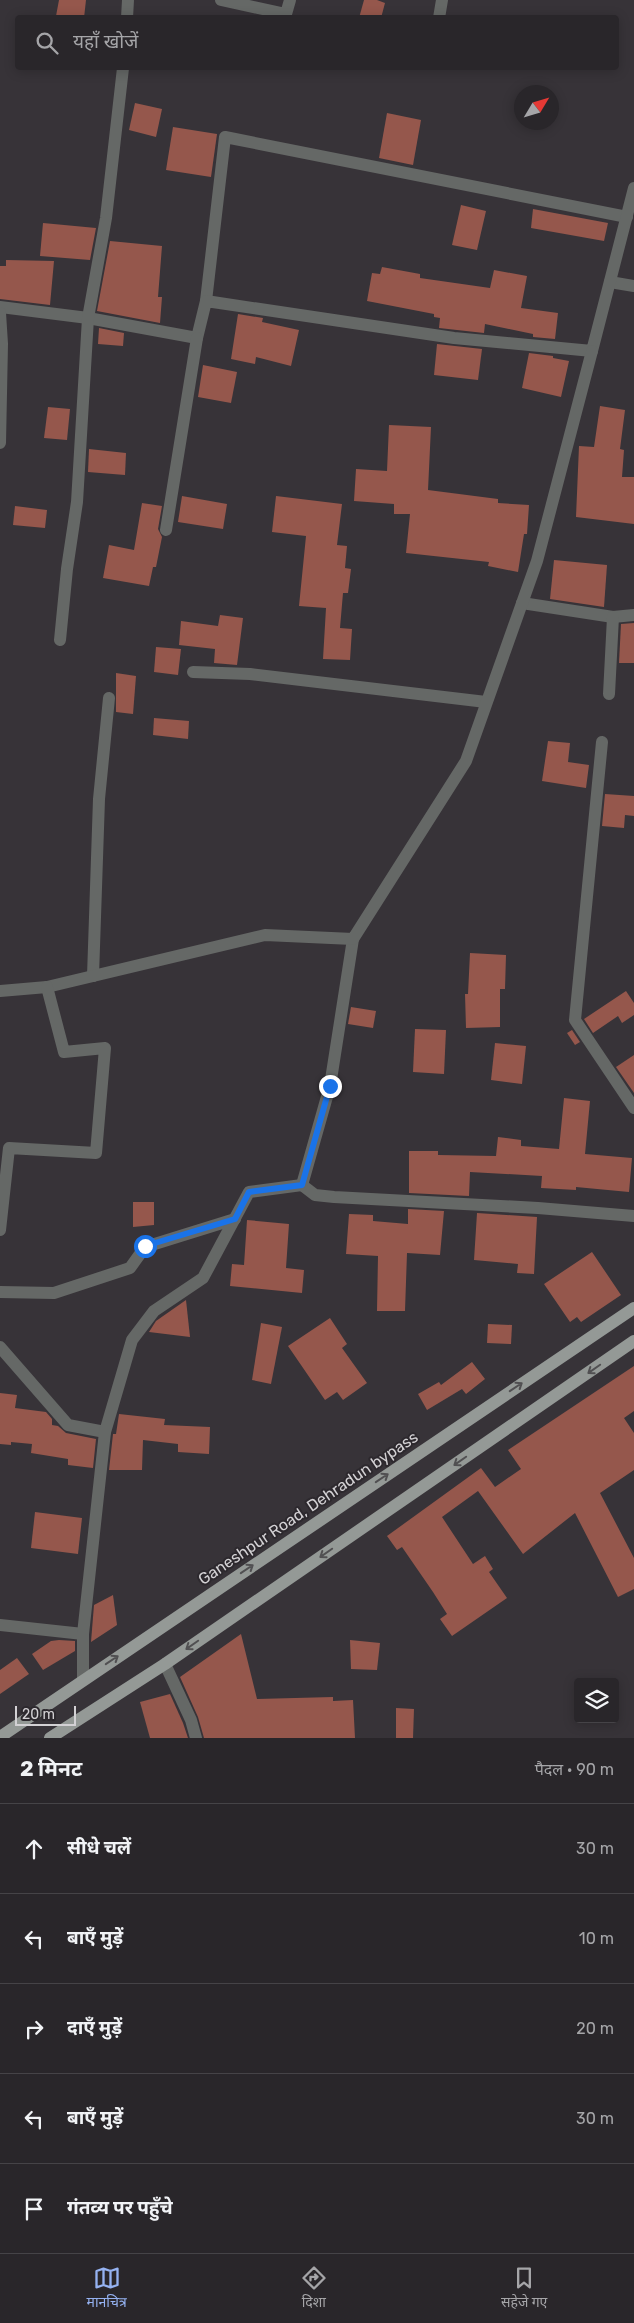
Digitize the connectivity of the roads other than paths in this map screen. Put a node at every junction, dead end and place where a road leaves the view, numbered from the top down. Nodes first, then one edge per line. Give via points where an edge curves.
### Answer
1 (128, 0) edge
2 (221, 0) edge
3 (290, 0) edge
4 (442, 0) edge
5 (127, 15) edge
6 (440, 15) edge
7 (123, 70) edge
8 (634, 188) edge
9 (627, 217) junction
10 (610, 282) junction
11 (634, 286) edge
12 (206, 300) junction
13 (0, 307) edge
14 (0, 313) edge
15 (88, 318) junction
16 (197, 338) junction
17 (592, 351) junction
18 (0, 443) edge
19 (166, 530) dead end
20 (522, 603) junction
21 (634, 615) edge
22 (613, 617) junction
23 (60, 640) dead end
24 (194, 672) dead end
25 (609, 694) dead end
26 (109, 698) dead end
27 (486, 702) junction
28 (602, 742) dead end
29 (353, 939) junction
30 (93, 976) junction
31 (47, 987) junction
32 (0, 991) edge
33 (634, 1108) edge
34 (302, 1185) junction
35 (634, 1216) edge
36 (235, 1219) junction
37 (0, 1230) edge
38 (0, 1292) edge
39 (634, 1308) edge
40 (634, 1341) edge
41 (0, 1347) edge
42 (105, 1432) junction
43 (0, 1625) edge
44 (83, 1634) junction
45 (165, 1664) junction
46 (83, 1679) junction
47 (0, 1737) edge
48 (50, 1738) edge
49 (196, 1738) edge

1 - 5 street
2 - 3 street via 286,14
4 - 6 street
7 - 15 street via 106,218
8 - 9 street
9 - 10 street
9 - 12 street via 225,137
10 - 11 street
10 - 17 street
12 - 16 street
12 - 17 street via 454,338
13 - 15 street
14 - 18 street
15 - 16 street
15 - 23 street via 77,502
16 - 19 street
17 - 20 street via 537,561
20 - 22 street
20 - 27 street
21 - 22 street
22 - 25 street
24 - 27 street via 250,674
26 - 30 street via 99,799
27 - 29 street via 466,760
28 - 33 street via 575,1020
29 - 30 street via 265,935
29 - 34 street via 330,1086
30 - 31 street
31 - 32 street
31 - 37 street via 64,1052 105,1048 96,1153 9,1148
34 - 35 street via 315,1195 334,1197
34 - 36 street via 249,1192
36 - 38 street via 145,1246 130,1268 54,1293
36 - 42 street via 203,1278 154,1311 132,1340
46 -> 39 main road, Ganeshpur Road, Dehradun bypass
40 -> 45 main road
41 - 42 street via 68,1424
42 - 44 street
43 - 44 street
44 - 46 street
45 - 48 main road
45 - 49 street
46 - 47 main road, Ganeshpur Road, Dehradun bypass

